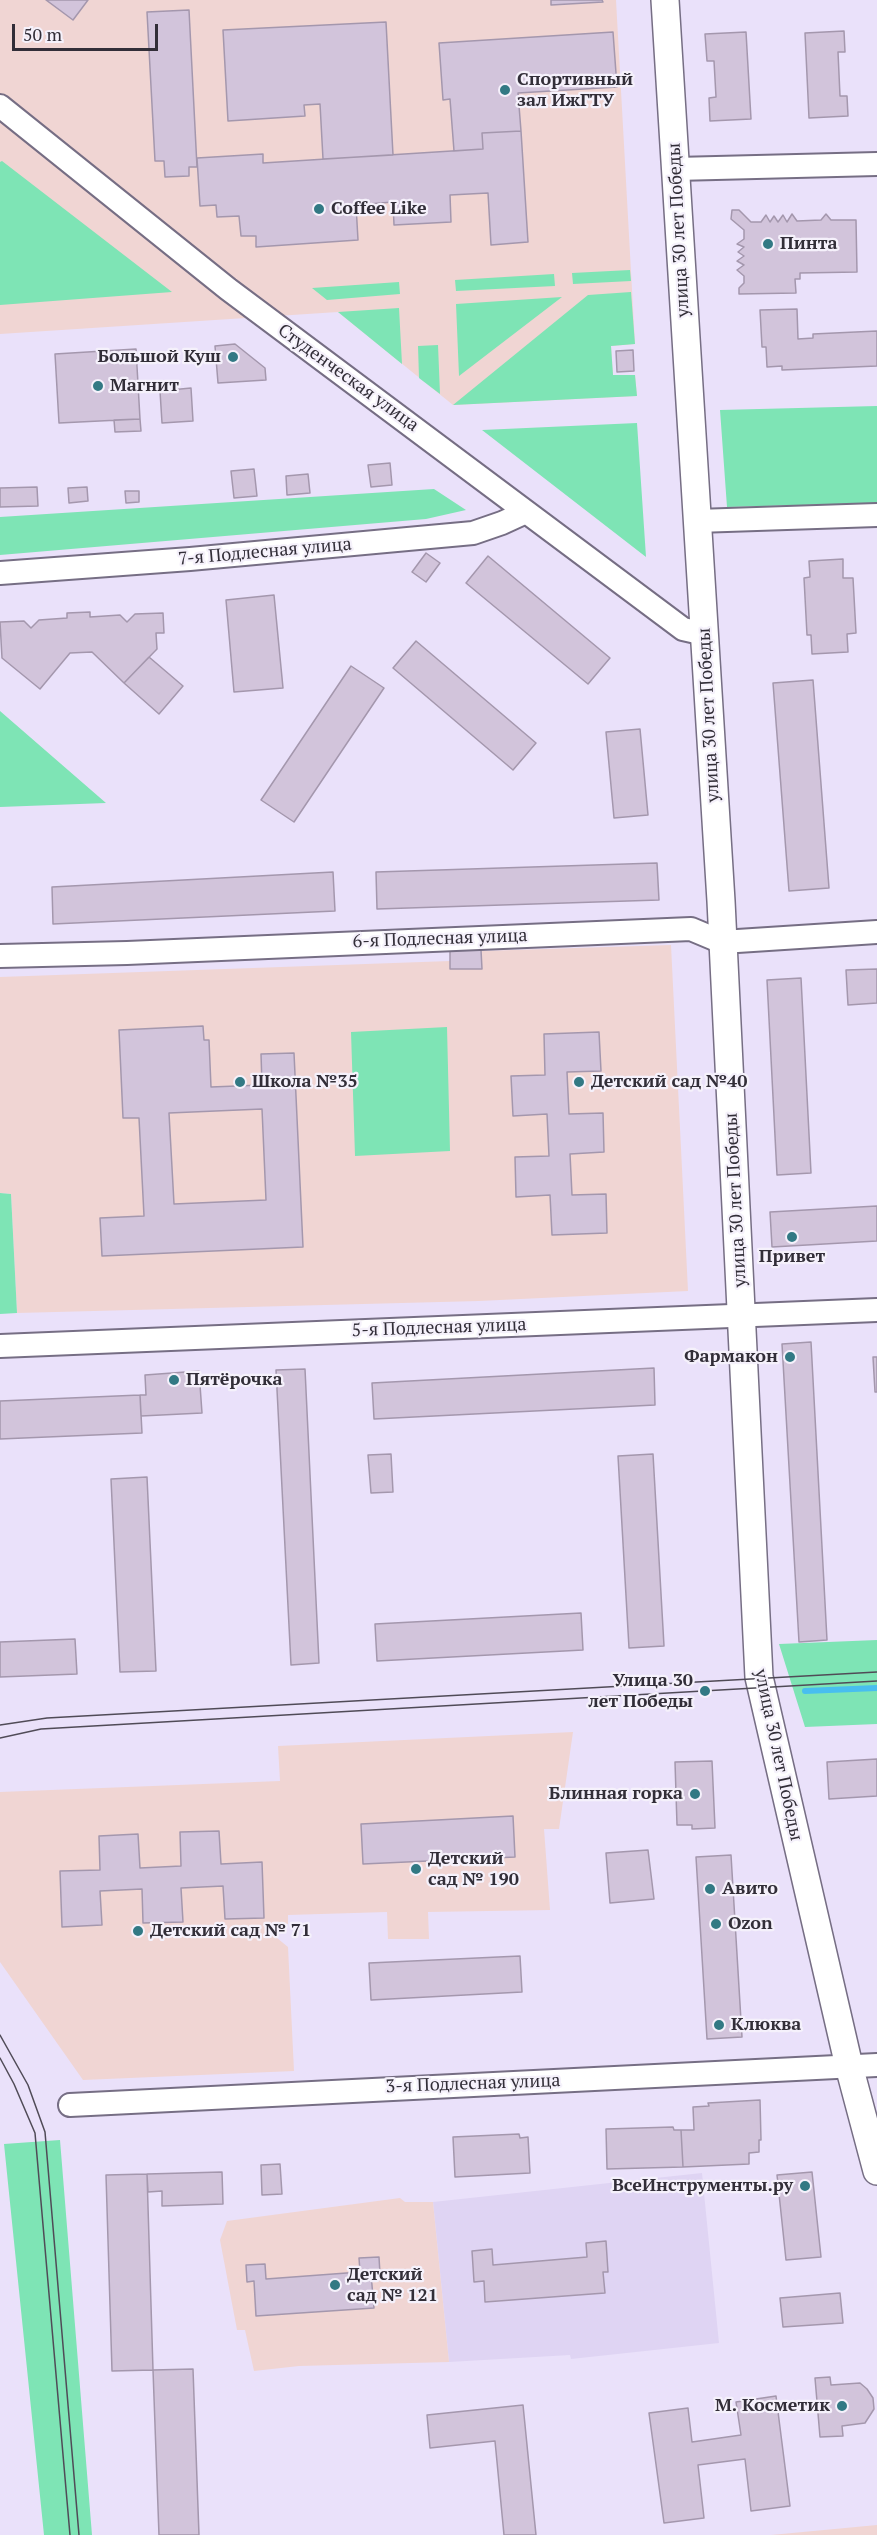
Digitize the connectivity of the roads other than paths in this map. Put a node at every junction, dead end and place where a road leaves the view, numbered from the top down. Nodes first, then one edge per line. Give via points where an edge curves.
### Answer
1 (665, 0) edge
2 (0, 106) edge
3 (877, 164) edge
4 (676, 169) junction
5 (526, 512) junction
6 (877, 515) edge
7 (697, 521) junction
8 (0, 573) edge
9 (705, 634) junction
10 (877, 932) edge
11 (722, 942) junction
12 (0, 956) edge
13 (877, 1310) edge
14 (741, 1316) junction
15 (0, 1346) edge
16 (877, 2065) edge
17 (849, 2066) junction
18 (70, 2105) dead end
19 (877, 2171) edge

1 - 4 main road, улица 30 лет Победы
2 - 5 street, Студенческая улица via 228,289
3 - 4 street
4 - 7 main road, улица 30 лет Победы
5 - 8 street, 7-я Подлесная улица via 473,533
5 - 9 street, Студенческая улица via 682,629
6 - 7 street
7 - 9 main road, улица 30 лет Победы
9 - 11 main road, улица 30 лет Победы
10 - 11 street, 6-я Подлесная улица
11 - 12 street, 6-я Подлесная улица via 691,929
11 - 14 main road, улица 30 лет Победы
13 - 14 street, 5-я Подлесная улица
14 - 15 street, 5-я Подлесная улица
14 - 17 main road, улица 30 лет Победы via 759,1677
16 - 17 street, 3-я Подлесная улица
17 - 18 street, 3-я Подлесная улица
17 - 19 main road, улица 30 лет Победы

